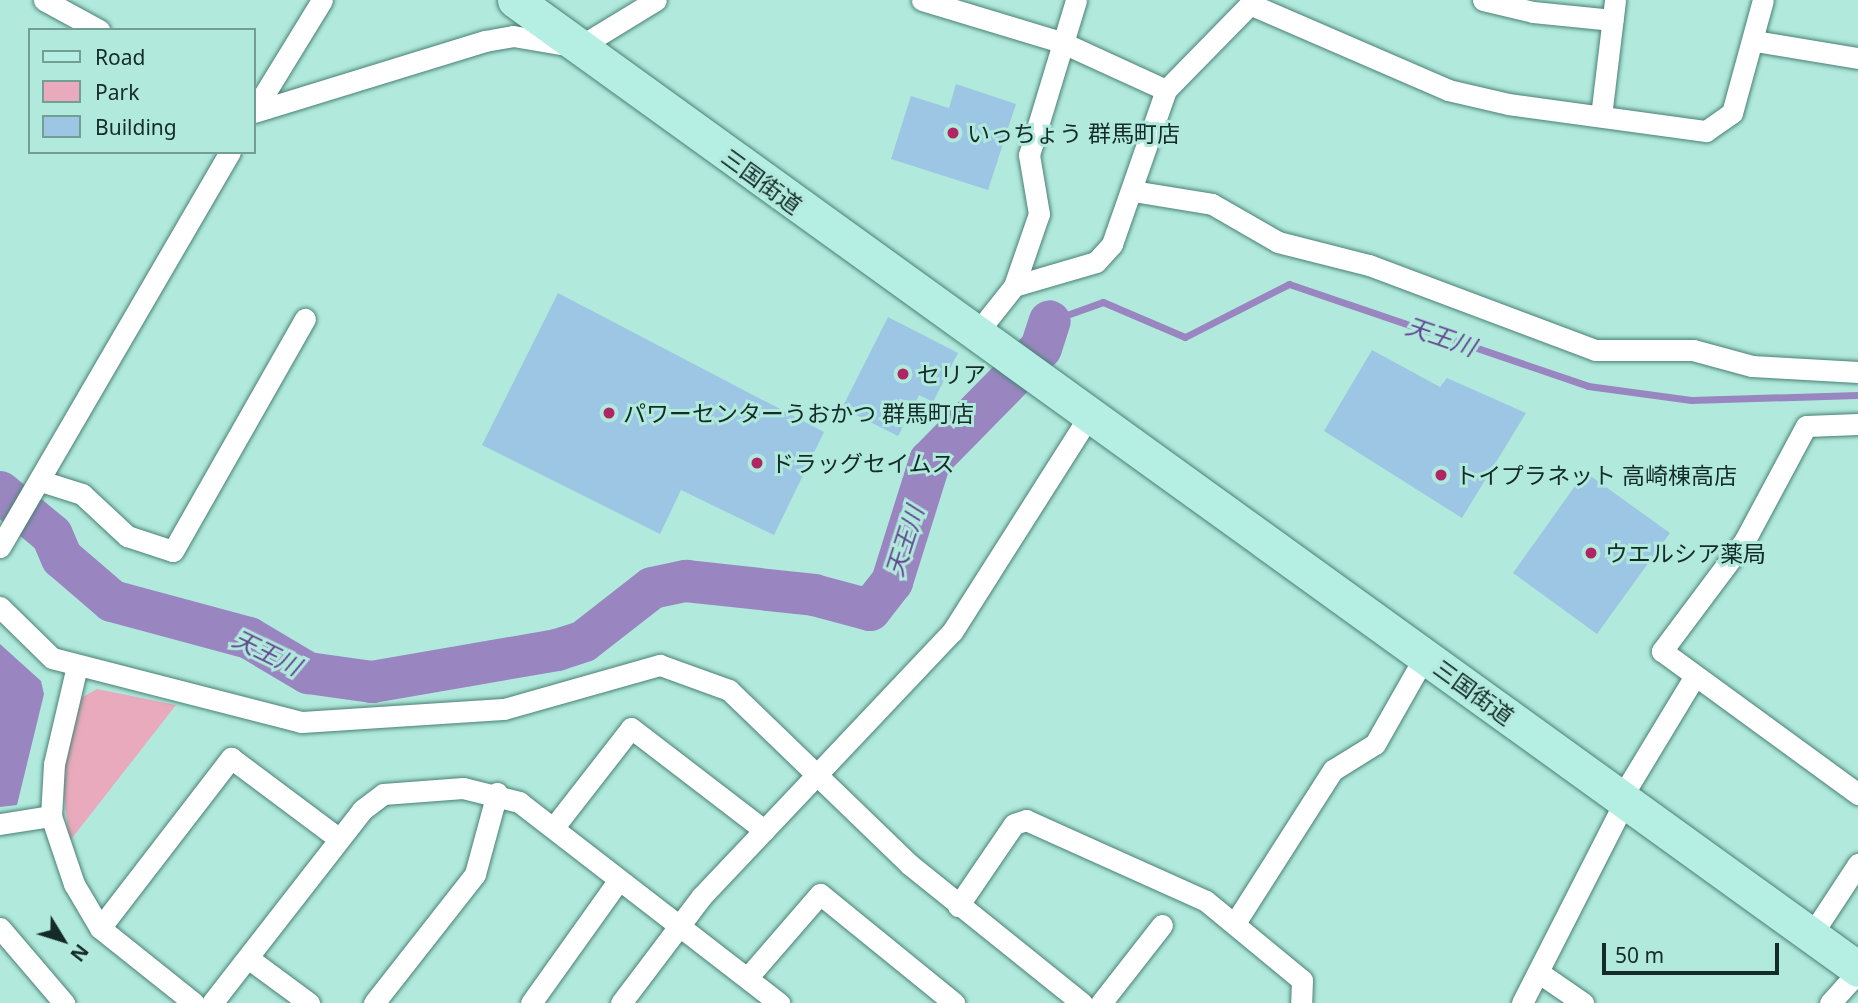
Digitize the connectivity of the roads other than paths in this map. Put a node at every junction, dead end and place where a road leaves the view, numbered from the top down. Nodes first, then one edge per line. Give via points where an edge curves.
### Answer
1 (44, 0) edge
2 (323, 0) edge
3 (514, 0) edge
4 (656, 0) edge
5 (922, 0) edge
6 (1076, 0) edge
7 (1483, 0) edge
8 (1763, 0) edge
9 (1253, 3) edge
10 (1614, 10) edge
11 (95, 28) edge
12 (1755, 41) junction
13 (1061, 42) junction
14 (579, 47) junction
15 (1858, 58) edge
16 (1166, 90) junction
17 (256, 108) edge
18 (256, 110) edge
19 (1601, 116) junction
20 (229, 154) edge
21 (1133, 191) junction
22 (1014, 286) junction
23 (305, 319) dead end
24 (976, 334) junction
25 (1858, 372) edge
26 (1089, 416) junction
27 (1858, 424) edge
28 (37, 490) junction
29 (7, 538) edge
30 (0, 607) edge
31 (1426, 656) junction
32 (78, 666) junction
33 (1695, 676) junction
34 (817, 775) junction
35 (497, 793) junction
36 (1858, 794) edge
37 (1623, 799) junction
38 (51, 816) junction
39 (0, 824) edge
40 (554, 827) junction
41 (764, 830) junction
42 (338, 838) junction
43 (1858, 864) edge
44 (618, 881) junction
45 (958, 906) junction
46 (1235, 923) junction
47 (1162, 925) dead end
48 (678, 926) junction
49 (0, 928) edge
50 (100, 928) junction
51 (1812, 934) junction
52 (248, 958) junction
53 (1858, 970) edge
54 (1538, 972) junction
55 (748, 977) junction
56 (64, 1003) edge
57 (194, 1003) edge
58 (212, 1003) edge
59 (309, 1003) edge
60 (374, 1003) edge
61 (531, 1003) edge
62 (621, 1003) edge
63 (779, 1003) edge
64 (954, 1003) edge
65 (1082, 1003) edge
66 (1101, 1003) edge
67 (1301, 1003) edge
68 (1522, 1003) edge
69 (1583, 1003) edge
70 (1830, 1003) edge

1 - 11 street
2 - 17 street
3 - 14 main road, 三国街道
4 - 14 street
5 - 13 street
6 - 13 street
7 - 10 street via 1533,12
8 - 12 street
9 - 16 street
9 - 19 street via 1448,90
10 - 19 street
12 - 15 street
12 - 19 street via 1732,113 1717,129
13 - 16 street
13 - 22 street via 1029,155 1039,214
14 - 18 street via 513,36 485,41
14 - 24 main road, 三国街道
16 - 21 street
20 - 28 street
21 - 22 street via 1112,244 1096,262
21 - 25 street via 1212,204 1278,242 1369,265 1595,350 1693,351 1752,366
22 - 24 street
23 - 28 street via 173,551 127,536 82,494
24 - 26 main road, 三国街道
26 - 31 main road, 三国街道
26 - 34 street via 952,632
27 - 33 street via 1806,426 1745,540 1662,651
28 - 29 street
30 - 32 street via 52,658
31 - 37 main road, 三国街道
31 - 46 street via 1375,744 1333,771
32 - 34 street via 301,722 504,709 660,665 729,690
32 - 38 street via 54,764
33 - 36 street
33 - 37 street
34 - 41 street
34 - 45 street
35 - 40 street
35 - 42 street via 463,788 383,794
35 - 60 street via 475,874
37 - 51 main road, 三国街道
37 - 54 street
38 - 39 street
38 - 50 street via 74,884
40 - 41 street via 631,728
40 - 44 street
41 - 48 street
42 - 50 street via 231,758
42 - 52 street
43 - 51 street
44 - 48 street
44 - 61 street
45 - 46 street via 1014,824 1026,820 1206,901
45 - 65 street
46 - 67 street via 1302,980
47 - 66 street
48 - 55 street
48 - 62 street
49 - 56 street
50 - 57 street
51 - 53 main road, 三国街道
52 - 58 street
52 - 59 street
53 - 70 street
54 - 68 street
54 - 69 street
55 - 63 street
55 - 64 street via 820,894

